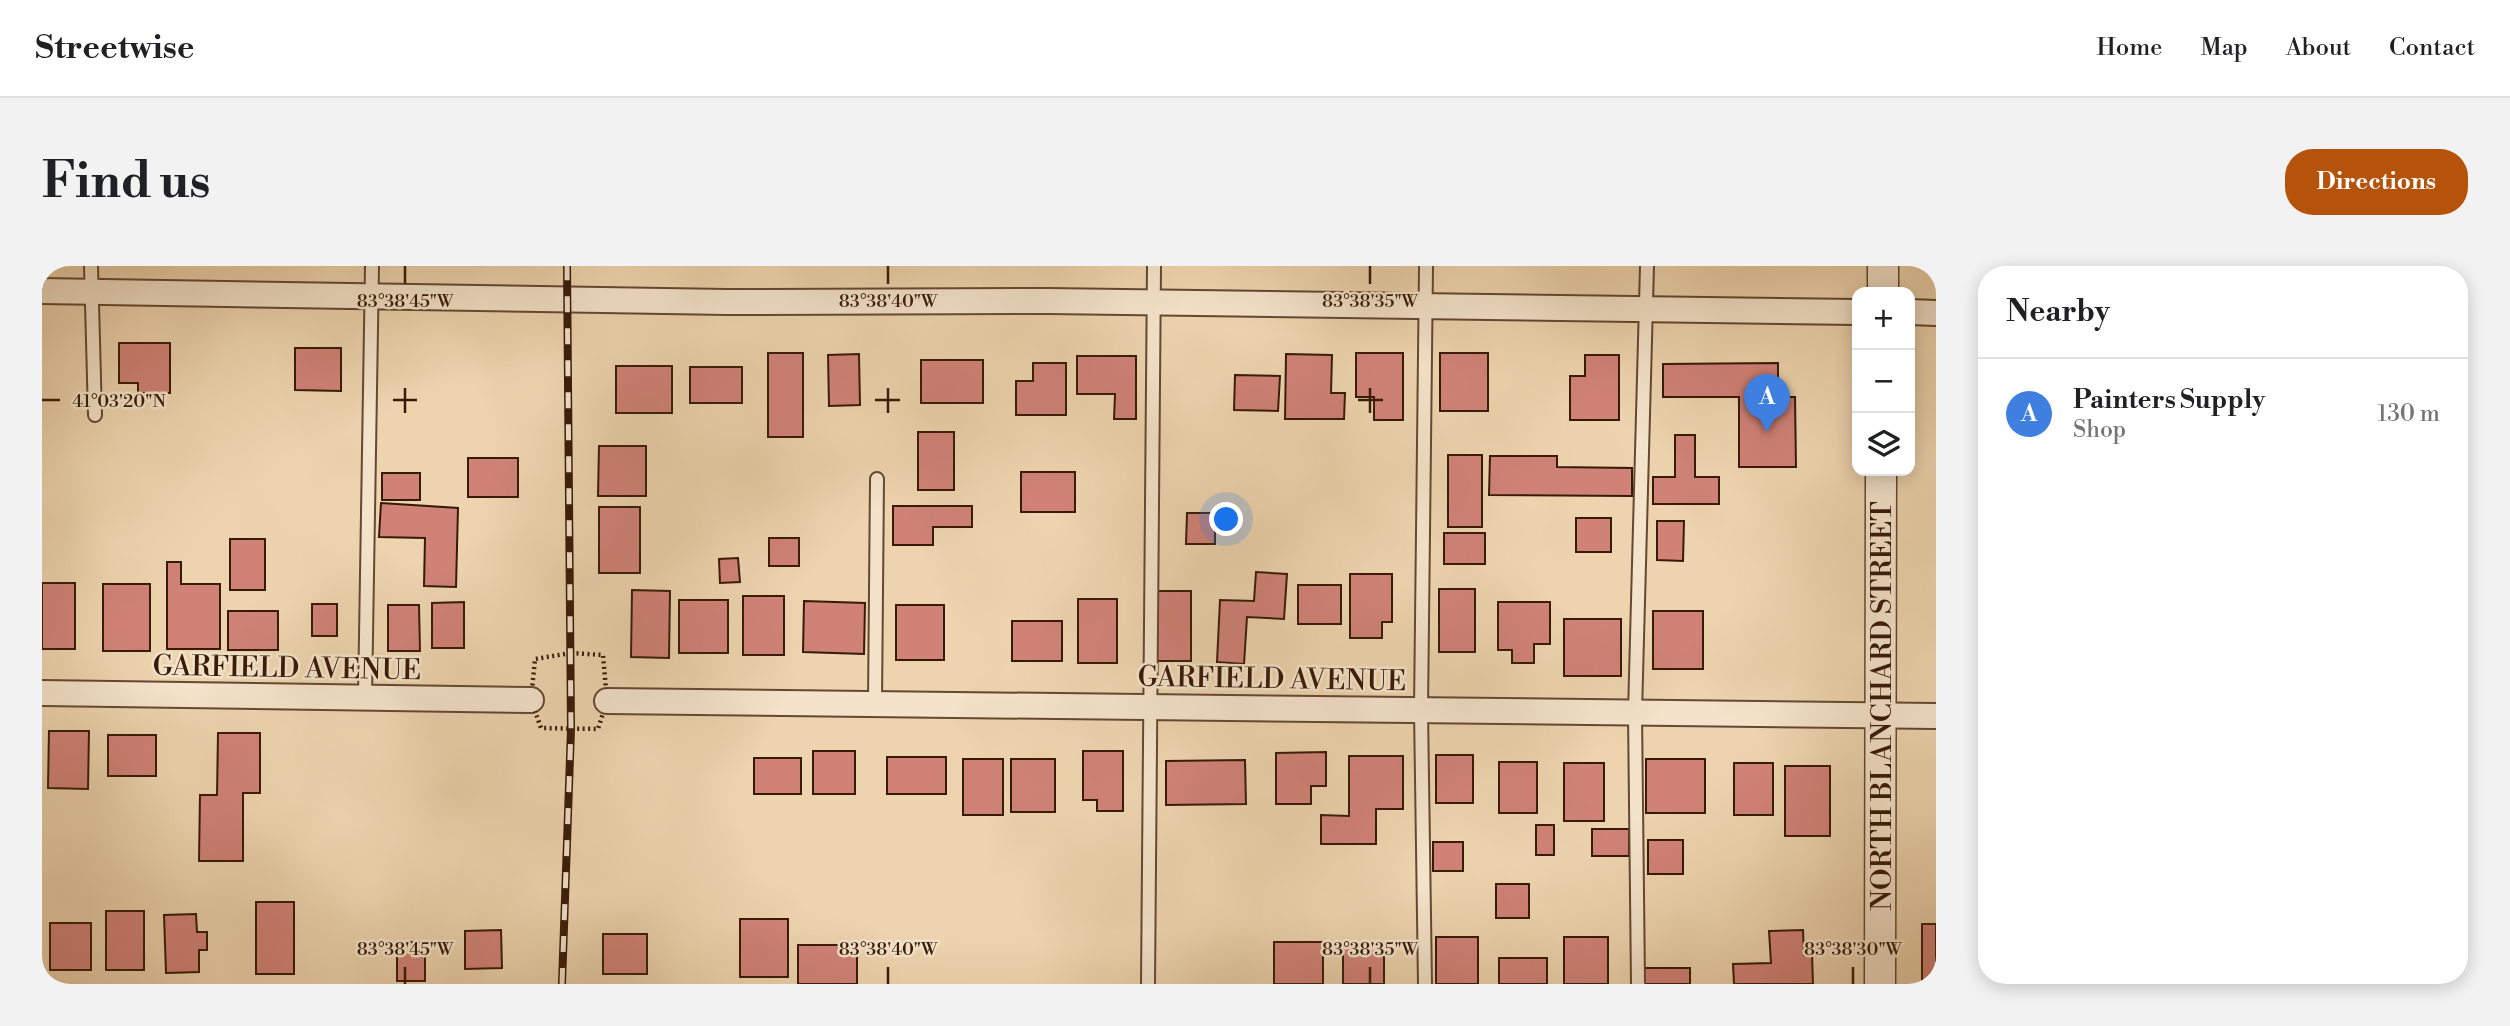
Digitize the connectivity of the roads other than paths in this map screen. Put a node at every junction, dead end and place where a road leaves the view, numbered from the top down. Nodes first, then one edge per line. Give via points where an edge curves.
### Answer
1 (91, 266) edge
2 (372, 266) edge
3 (1154, 266) edge
4 (1426, 266) edge
5 (1647, 266) edge
6 (1883, 266) edge
7 (1883, 287) edge
8 (42, 291) edge
9 (91, 292) junction
10 (371, 296) junction
11 (1153, 302) junction
12 (1426, 306) junction
13 (1648, 310) junction
14 (1852, 312) edge
15 (1915, 312) edge
16 (1936, 313) edge
17 (95, 415) dead end
18 (1881, 476) edge
19 (877, 479) dead end
20 (42, 694) edge
21 (365, 698) junction
22 (531, 700) road end
23 (607, 701) road end
24 (875, 703) junction
25 (1152, 706) junction
26 (1421, 710) junction
27 (1635, 713) junction
28 (1880, 715) junction
29 (1936, 716) edge
30 (1148, 984) edge
31 (1425, 984) edge
32 (1639, 984) edge
33 (1880, 984) edge

1 - 9 lane
2 - 10 lane
3 - 11 lane
4 - 12 lane
5 - 13 lane
6 - 7 street
8 - 9 street
9 - 10 street
9 - 17 lane
10 - 11 street via 727,303
10 - 21 lane
11 - 12 street
11 - 25 lane
12 - 13 street
12 - 26 lane
13 - 14 street
13 - 27 lane
15 - 16 street
18 - 28 street, NORTH BLANCHARD STREET
19 - 24 lane
20 - 21 street, GARFIELD AVENUE
21 - 22 street, GARFIELD AVENUE
23 - 24 street, GARFIELD AVENUE
24 - 25 street, GARFIELD AVENUE
25 - 26 street, GARFIELD AVENUE
25 - 30 lane
26 - 27 street, GARFIELD AVENUE
26 - 31 lane
27 - 28 street, GARFIELD AVENUE
27 - 32 lane
28 - 29 street, GARFIELD AVENUE
28 - 33 street, NORTH BLANCHARD STREET

